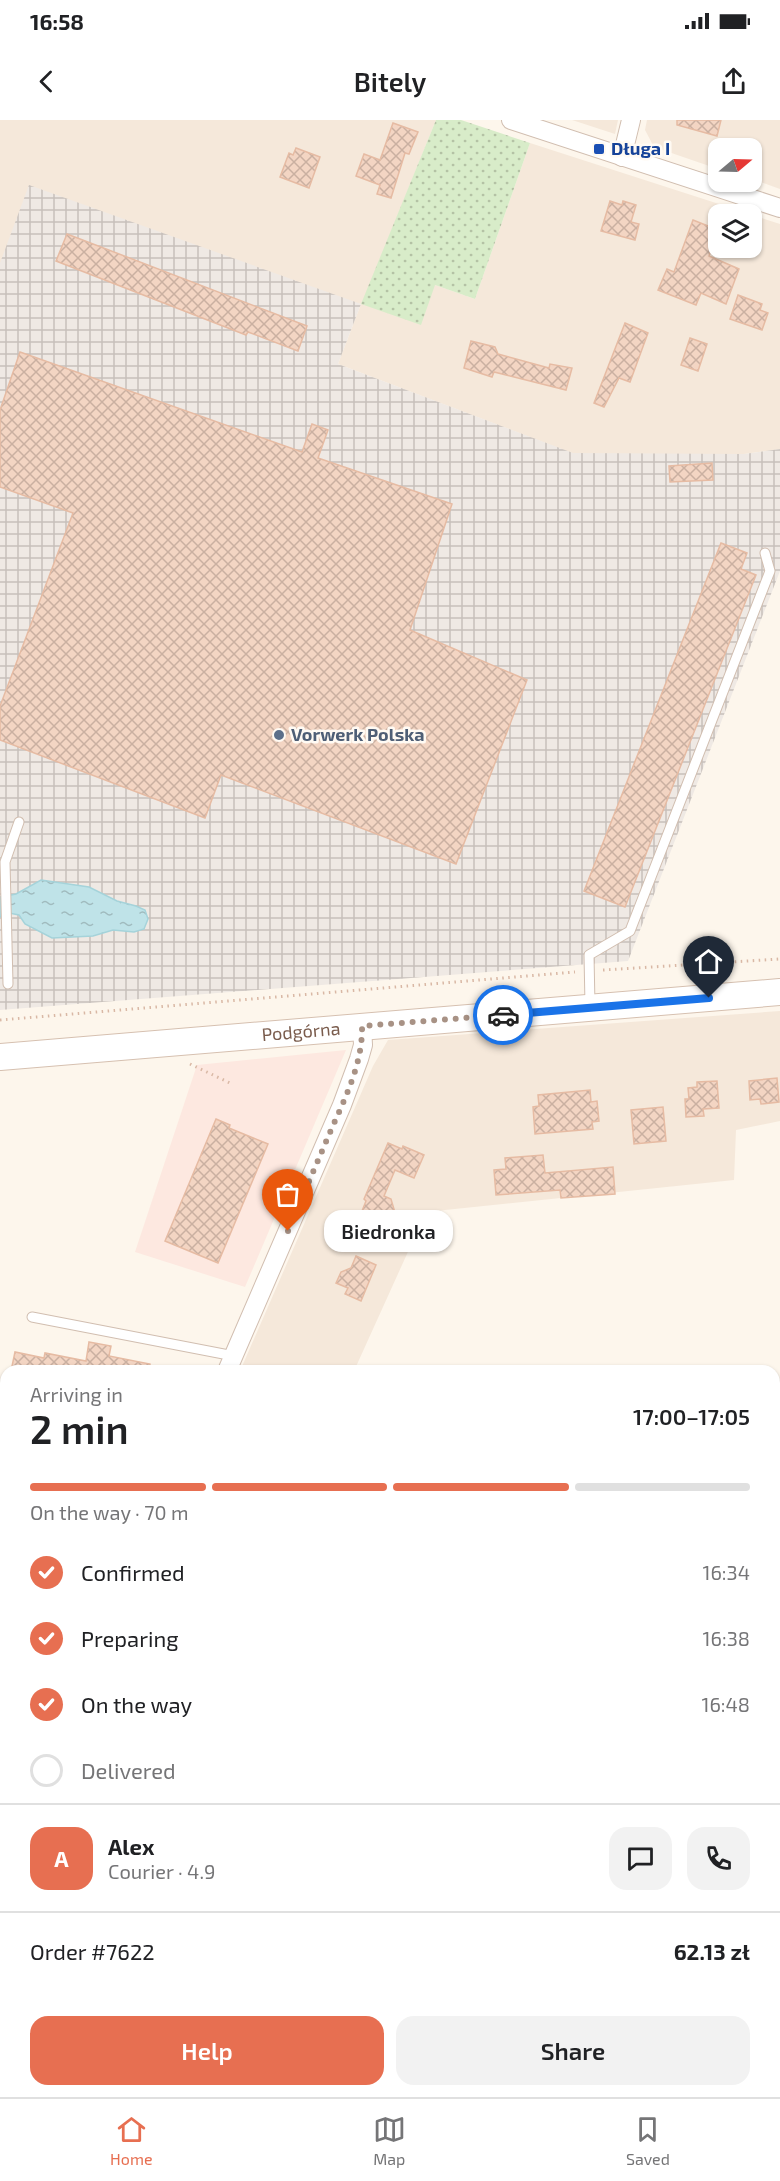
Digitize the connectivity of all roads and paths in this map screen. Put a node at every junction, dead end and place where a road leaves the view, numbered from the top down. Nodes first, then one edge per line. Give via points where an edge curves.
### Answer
1 (512, 120) edge
2 (631, 120) edge
3 (622, 157) junction
4 (780, 208) edge
5 (765, 553) dead end
6 (19, 822) dead end
7 (780, 959) edge
8 (589, 970) junction
9 (8, 984) dead end
10 (780, 992) edge
11 (590, 1008) junction
12 (0, 1020) edge
13 (362, 1026) junction
14 (0, 1057) edge
15 (32, 1317) dead end
16 (231, 1364) edge

1 - 3 street
2 - 3 street
3 - 4 street
5 - 8 lane via 770,571 630,931 589,955
6 - 9 lane via 5,862
7 - 8 path
8 - 11 lane
8 - 12 path
10 - 11 main road, Podgórna
11 - 13 main road, Podgórna
13 - 14 main road, Podgórna
13 - 16 street via 361,1052 342,1105
15 - 16 lane

